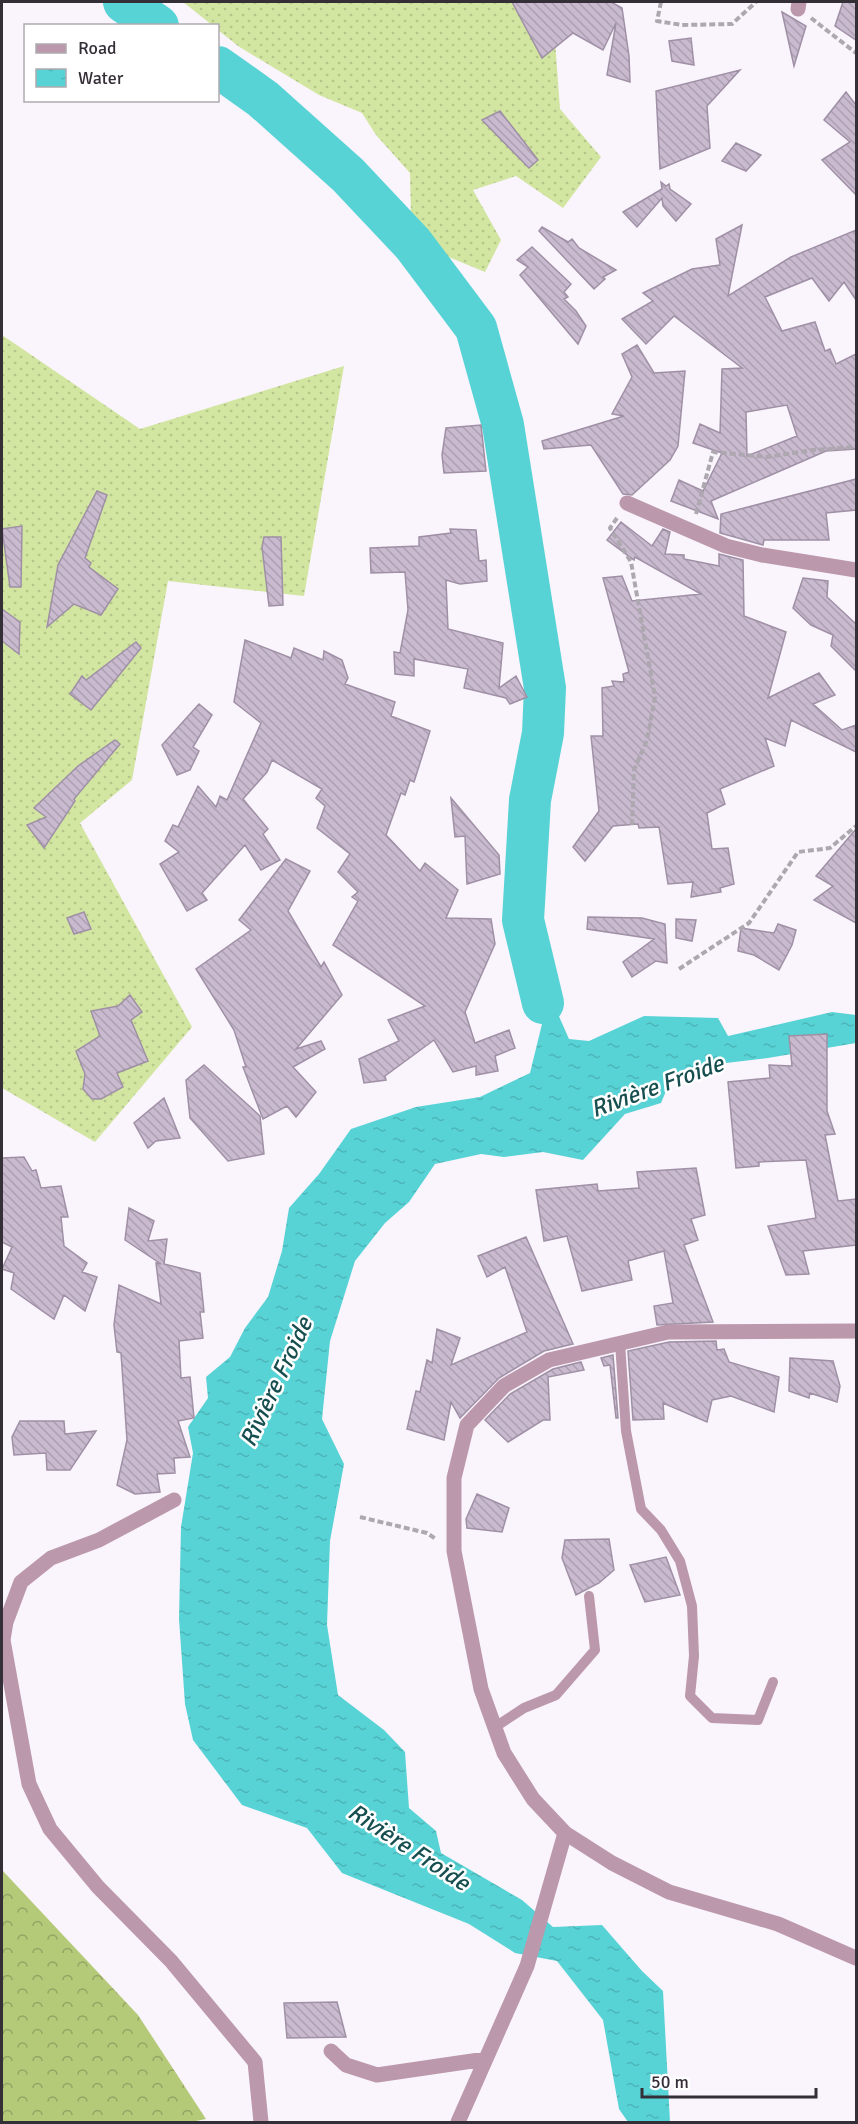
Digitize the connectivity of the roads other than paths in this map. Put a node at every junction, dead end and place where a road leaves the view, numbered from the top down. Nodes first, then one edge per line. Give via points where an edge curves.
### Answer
1 (627, 503) road end
2 (856, 570) edge
3 (856, 1331) edge
4 (620, 1343) junction
5 (174, 1500) dead end
6 (590, 1596) dead end
7 (773, 1682) dead end
8 (495, 1727) junction
9 (565, 1833) junction
10 (856, 1958) edge
11 (331, 2051) dead end
12 (486, 2059) junction
13 (261, 2122) edge
14 (458, 2122) edge

1 - 2 street via 726,546
3 - 4 street via 668,1332
4 - 7 lane via 626,1431 641,1509 661,1530 680,1562 692,1606 694,1656 690,1696 712,1718 758,1720
4 - 8 street via 549,1360 504,1386 468,1425 454,1478 454,1551 481,1689
5 - 13 street via 99,1540 51,1558 21,1582 3,1640 28,1784 50,1829 98,1887 171,1961 255,2062
6 - 8 lane via 595,1650 556,1695 524,1708
8 - 9 street via 504,1753 533,1799
9 - 10 street via 669,1893 778,1924
9 - 12 street via 527,1966
11 - 12 street via 346,2065 377,2075
12 - 14 street

